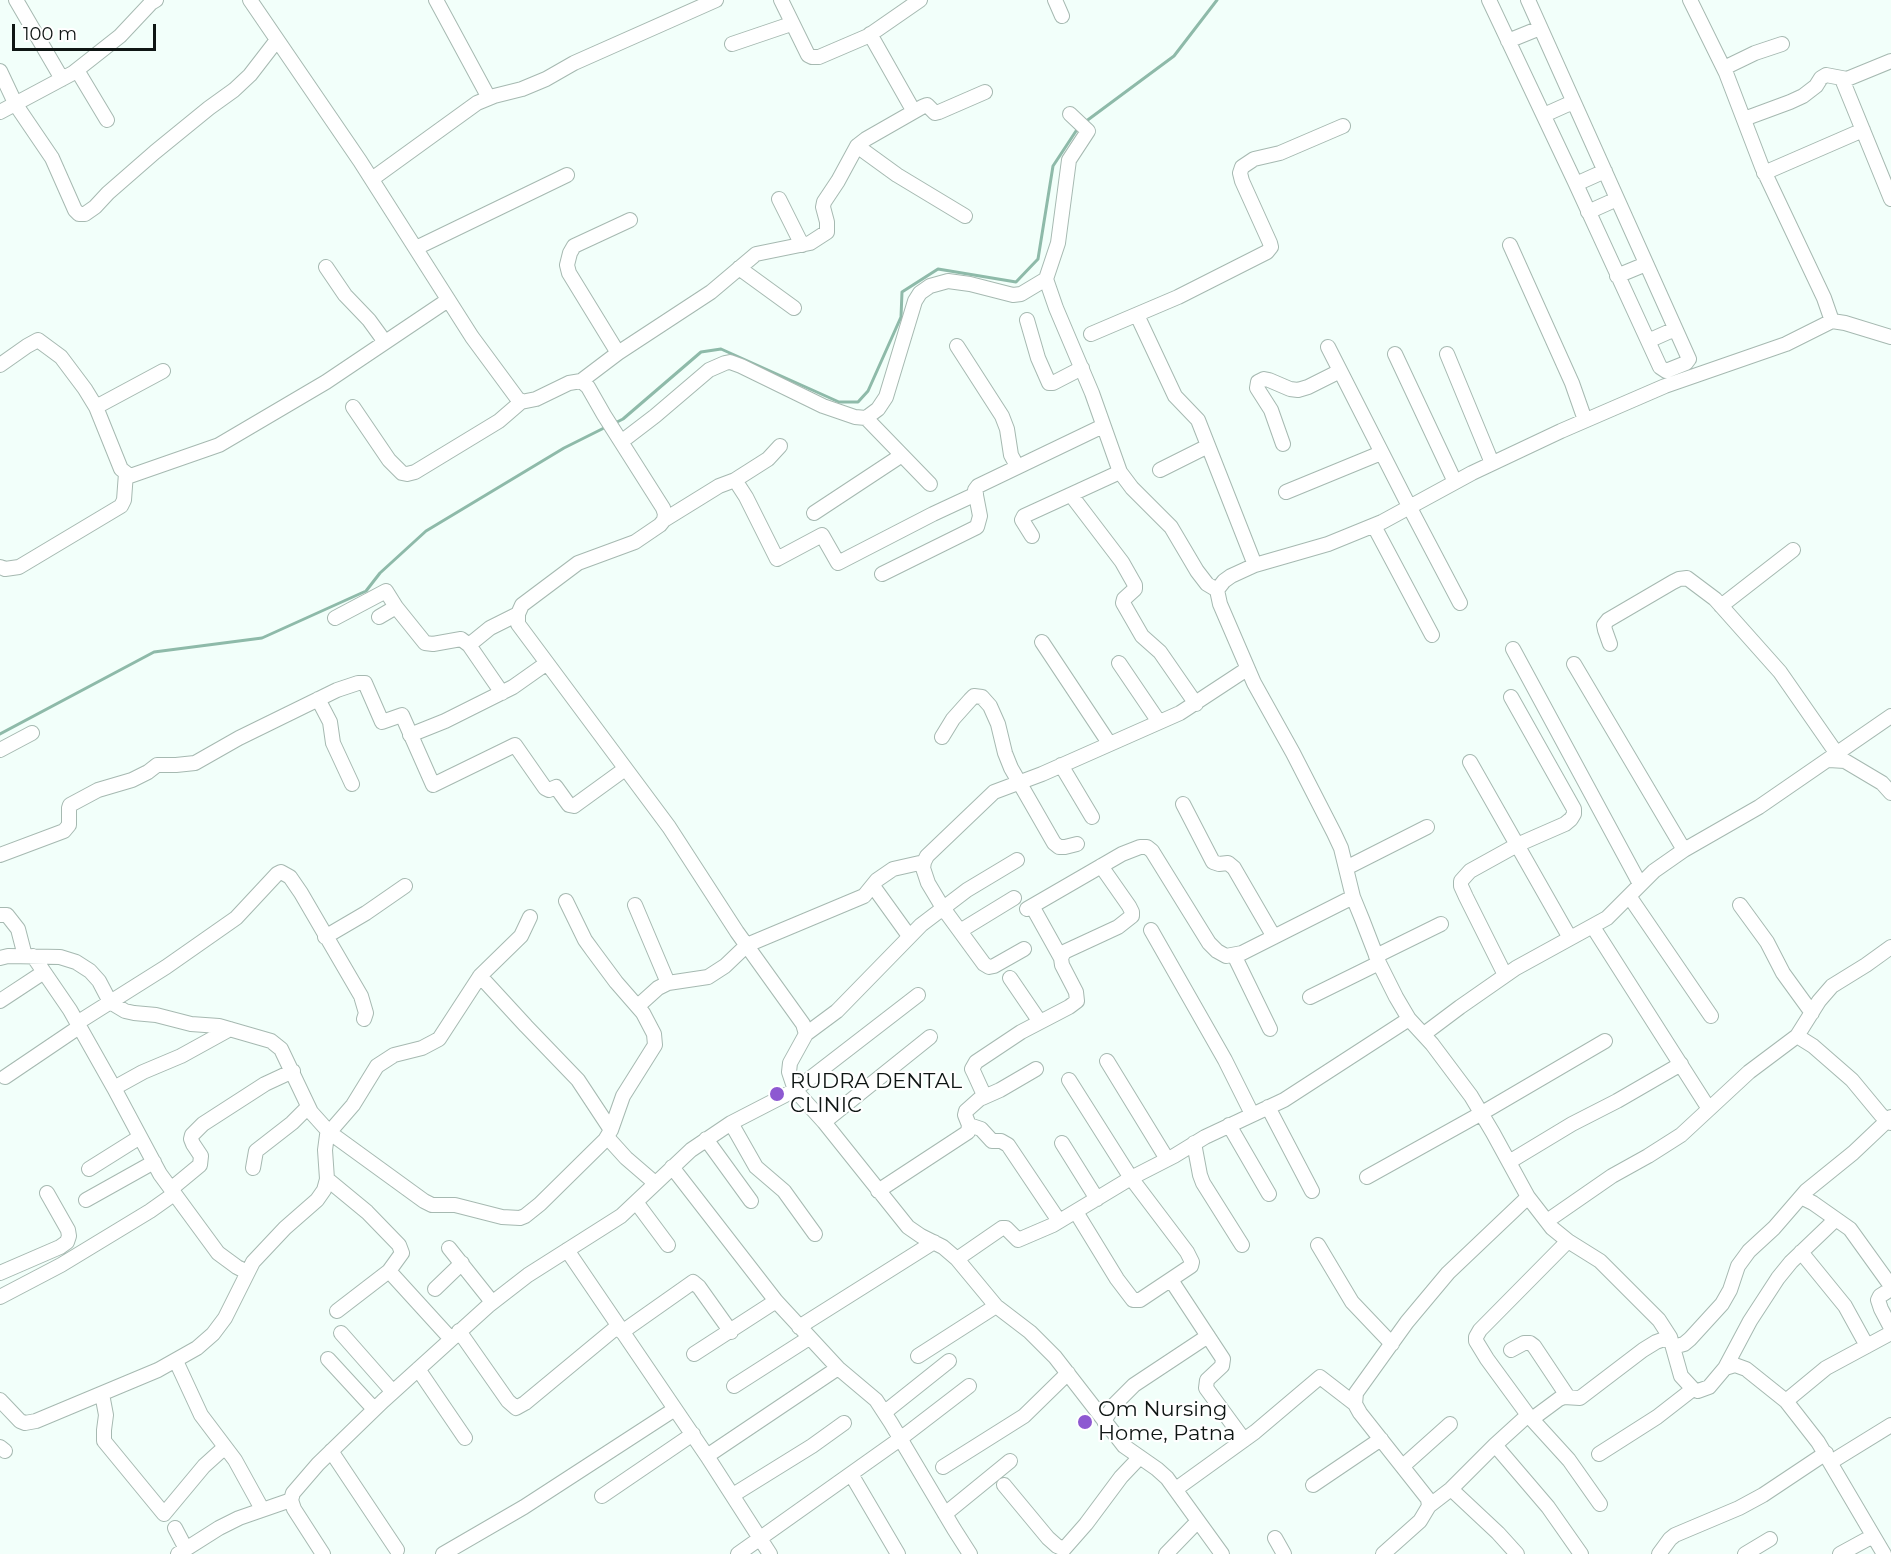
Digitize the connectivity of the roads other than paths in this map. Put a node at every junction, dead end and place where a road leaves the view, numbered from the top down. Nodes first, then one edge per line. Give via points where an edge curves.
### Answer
1 (16, 0) edge
2 (156, 0) edge
3 (250, 0) edge
4 (436, 0) edge
5 (716, 0) edge
6 (781, 0) edge
7 (920, 0) edge
8 (1055, 0) edge
9 (1489, 0) edge
10 (1528, 0) edge
11 (1690, 0) edge
12 (1062, 16) dead end
13 (791, 24) junction
14 (1540, 28) junction
15 (870, 34) junction
16 (277, 40) junction
17 (1508, 41) junction
18 (732, 44) dead end
19 (1782, 44) dead end
20 (1891, 62) edge
21 (1724, 68) junction
22 (77, 69) junction
23 (0, 71) edge
24 (62, 79) junction
25 (1842, 79) junction
26 (985, 92) dead end
27 (489, 98) junction
28 (1574, 102) junction
29 (16, 105) junction
30 (914, 110) junction
31 (0, 112) edge
32 (1072, 115) dead end
33 (1544, 115) junction
34 (1744, 119) junction
35 (107, 120) dead end
36 (1343, 126) dead end
37 (1863, 130) junction
38 (857, 146) junction
39 (1605, 171) junction
40 (1764, 173) junction
41 (567, 175) dead end
42 (372, 179) junction
43 (1576, 184) junction
44 (779, 199) dead end
45 (1617, 199) junction
46 (1891, 199) edge
47 (1588, 212) junction
48 (965, 216) dead end
49 (630, 220) dead end
50 (802, 245) junction
51 (1510, 245) dead end
52 (416, 248) junction
53 (1646, 264) junction
54 (326, 267) dead end
55 (739, 268) junction
56 (1617, 276) junction
57 (1046, 279) junction
58 (448, 300) junction
59 (794, 308) dead end
60 (1137, 315) junction
61 (1027, 320) dead end
62 (1832, 321) junction
63 (1676, 329) junction
64 (1091, 334) dead end
65 (1891, 337) edge
66 (1648, 341) junction
67 (385, 342) junction
68 (957, 346) dead end
69 (1328, 347) dead end
70 (618, 353) junction
71 (1395, 354) dead end
72 (1447, 354) dead end
73 (0, 366) edge
74 (1082, 368) junction
75 (163, 371) dead end
76 (1340, 371) junction
77 (1678, 374) junction
78 (581, 381) junction
79 (521, 402) junction
80 (96, 407) junction
81 (353, 407) dead end
82 (866, 418) junction
83 (1585, 420) junction
84 (1103, 426) junction
85 (620, 440) junction
86 (1284, 444) dead end
87 (780, 446) dead end
88 (1208, 446) junction
89 (1382, 453) junction
90 (902, 455) junction
91 (1492, 463) junction
92 (1017, 466) junction
93 (1160, 470) dead end
94 (1120, 472) junction
95 (126, 473) junction
96 (735, 480) junction
97 (1455, 482) junction
98 (930, 484) dead end
99 (1286, 492) dead end
100 (976, 494) junction
101 (1071, 495) junction
102 (1410, 508) junction
103 (814, 513) dead end
104 (664, 520) junction
105 (1374, 526) junction
106 (1032, 536) dead end
107 (1793, 550) dead end
108 (1255, 565) junction
109 (0, 567) edge
110 (882, 574) dead end
111 (1217, 590) junction
112 (1460, 603) dead end
113 (1721, 606) junction
114 (396, 607) junction
115 (518, 615) junction
116 (379, 617) dead end
117 (335, 618) dead end
118 (1431, 635) dead end
119 (1042, 642) dead end
120 (1610, 644) dead end
121 (468, 645) junction
122 (1513, 649) dead end
123 (547, 663) junction
124 (1119, 663) dead end
125 (1574, 664) dead end
126 (1247, 669) junction
127 (502, 693) junction
128 (1511, 697) dead end
129 (318, 699) junction
130 (1196, 704) junction
131 (1891, 716) edge
132 (1159, 722) junction
133 (32, 733) dead end
134 (410, 735) junction
135 (942, 737) dead end
136 (1109, 743) junction
137 (0, 750) edge
138 (1833, 757) junction
139 (1470, 762) dead end
140 (1061, 765) junction
141 (625, 769) junction
142 (1019, 782) junction
143 (352, 784) dead end
144 (1891, 793) edge
145 (1183, 804) dead end
146 (1092, 817) dead end
147 (1426, 827) dead end
148 (1077, 844) dead end
149 (1517, 845) junction
150 (1684, 850) junction
151 (0, 855) edge
152 (1017, 860) dead end
153 (924, 862) junction
154 (1101, 866) junction
155 (1346, 868) junction
156 (1640, 884) junction
157 (405, 886) dead end
158 (873, 886) junction
159 (1629, 896) junction
160 (1353, 897) junction
161 (1014, 898) dead end
162 (567, 901) dead end
163 (635, 904) dead end
164 (1740, 905) dead end
165 (943, 908) junction
166 (0, 915) edge
167 (530, 917) dead end
168 (1441, 924) dead end
169 (1593, 927) junction
170 (1151, 930) dead end
171 (960, 931) junction
172 (909, 936) junction
173 (325, 937) junction
174 (1274, 937) junction
175 (1570, 938) junction
176 (747, 945) junction
177 (1891, 947) edge
178 (1024, 950) dead end
179 (29, 956) junction
180 (1234, 956) junction
181 (0, 958) edge
182 (1061, 958) junction
183 (1377, 959) junction
184 (44, 972) junction
185 (1505, 975) junction
186 (480, 976) junction
187 (1010, 978) dead end
188 (668, 983) junction
189 (918, 995) dead end
190 (1310, 997) dead end
191 (0, 1001) edge
192 (110, 1002) junction
193 (638, 1006) junction
194 (1812, 1013) junction
195 (1711, 1016) dead end
196 (364, 1019) dead end
197 (1409, 1019) junction
198 (1040, 1022) junction
199 (78, 1025) junction
200 (230, 1029) junction
201 (1270, 1029) dead end
202 (806, 1034) junction
203 (1424, 1034) junction
204 (1797, 1036) junction
205 (930, 1037) dead end
206 (1605, 1041) dead end
207 (1107, 1061) dead end
208 (1681, 1064) junction
209 (1036, 1069) dead end
210 (293, 1071) junction
211 (5, 1077) dead end
212 (1069, 1080) dead end
213 (114, 1088) junction
214 (795, 1090) junction
215 (982, 1098) junction
216 (308, 1107) junction
217 (1268, 1107) junction
218 (1709, 1109) junction
219 (1482, 1113) junction
220 (1252, 1114) junction
221 (1890, 1120) edge
222 (824, 1122) junction
223 (731, 1123) junction
224 (969, 1125) junction
225 (1229, 1125) junction
226 (329, 1132) junction
227 (609, 1134) junction
228 (140, 1137) junction
229 (706, 1139) junction
230 (1062, 1143) dead end
231 (1194, 1143) junction
232 (1167, 1159) junction
233 (154, 1162) junction
234 (1509, 1162) junction
235 (672, 1167) junction
236 (253, 1168) dead end
237 (89, 1169) dead end
238 (1367, 1177) dead end
239 (1131, 1178) junction
240 (327, 1179) junction
241 (656, 1183) junction
242 (879, 1191) junction
243 (1312, 1191) dead end
244 (172, 1192) junction
245 (47, 1193) dead end
246 (1269, 1194) dead end
247 (1528, 1197) junction
248 (1801, 1197) junction
249 (1097, 1199) junction
250 (86, 1200) dead end
251 (751, 1201) dead end
252 (636, 1202) junction
253 (1076, 1212) junction
254 (1836, 1219) junction
255 (1059, 1221) junction
256 (1546, 1221) junction
257 (815, 1234) dead end
258 (1568, 1241) junction
259 (934, 1242) junction
260 (668, 1245) dead end
261 (1242, 1245) dead end
262 (1318, 1245) dead end
263 (449, 1248) dead end
264 (567, 1250) junction
265 (1801, 1252) junction
266 (957, 1259) junction
267 (462, 1263) junction
268 (389, 1271) junction
269 (247, 1272) junction
270 (0, 1273) edge
271 (1171, 1280) junction
272 (1891, 1287) edge
273 (435, 1288) dead end
274 (0, 1297) edge
275 (776, 1301) junction
276 (492, 1302) junction
277 (996, 1306) junction
278 (337, 1311) dead end
279 (799, 1328) junction
280 (1891, 1328) edge
281 (620, 1329) junction
282 (730, 1332) junction
283 (341, 1333) dead end
284 (1891, 1333) edge
285 (455, 1335) junction
286 (1208, 1336) junction
287 (809, 1338) junction
288 (1672, 1342) junction
289 (1392, 1344) junction
290 (1867, 1346) junction
291 (1510, 1350) dead end
292 (694, 1354) dead end
293 (918, 1356) dead end
294 (328, 1359) dead end
295 (176, 1361) junction
296 (949, 1361) dead end
297 (838, 1368) junction
298 (1725, 1368) junction
299 (418, 1369) junction
300 (1068, 1373) junction
301 (734, 1386) dead end
302 (969, 1386) dead end
303 (1693, 1389) junction
304 (393, 1392) junction
305 (102, 1394) junction
306 (1568, 1397) junction
307 (0, 1400) edge
308 (1786, 1401) junction
309 (1355, 1404) junction
310 (374, 1409) junction
311 (675, 1409) junction
312 (885, 1412) junction
313 (1530, 1417) junction
314 (1104, 1421) junction
315 (844, 1423) dead end
316 (1450, 1424) dead end
317 (1891, 1425) edge
318 (693, 1434) junction
319 (465, 1438) dead end
320 (1381, 1438) junction
321 (900, 1439) junction
322 (1244, 1440) junction
323 (1495, 1445) junction
324 (225, 1447) junction
325 (332, 1451) junction
326 (1599, 1454) dead end
327 (707, 1456) junction
328 (1140, 1457) junction
329 (1828, 1458) junction
330 (1010, 1461) dead end
331 (1403, 1466) junction
332 (943, 1467) dead end
333 (851, 1474) junction
334 (1004, 1485) dead end
335 (1313, 1485) dead end
336 (1176, 1489) junction
337 (1451, 1489) junction
338 (733, 1495) junction
339 (602, 1496) dead end
340 (291, 1500) junction
341 (1600, 1504) dead end
342 (1429, 1506) junction
343 (262, 1509) junction
344 (945, 1514) junction
345 (1198, 1521) junction
346 (175, 1528) dead end
347 (1275, 1538) dead end
348 (761, 1539) junction
349 (1770, 1539) dead end
350 (1882, 1545) edge
351 (397, 1550) dead end
352 (182, 1551) edge
353 (319, 1553) edge
354 (443, 1554) edge
355 (738, 1554) edge
356 (770, 1554) edge
357 (898, 1554) edge
358 (970, 1554) edge
359 (1166, 1554) edge
360 (1222, 1554) edge
361 (1284, 1554) edge
362 (1383, 1554) edge
363 (1517, 1554) edge
364 (1581, 1554) edge
365 (1659, 1554) edge
366 (1745, 1554) edge
367 (1840, 1554) edge

1 - 24 street
2 - 22 street via 120,36
3 - 16 street
4 - 27 street
5 - 27 street via 546,79
6 - 13 street
7 - 15 street
8 - 12 street
9 - 17 street
10 - 14 street
11 - 21 street
13 - 15 street via 812,57
13 - 18 street
14 - 17 street
14 - 28 street
15 - 30 street
16 - 29 street via 234,90 85,213 75,210 52,158
16 - 42 street
17 - 33 street
19 - 21 street
20 - 25 street
21 - 34 street
22 - 24 street
22 - 35 street
23 - 29 street
24 - 29 street
25 - 34 street via 1826,75 1803,96
25 - 37 street
26 - 30 street via 939,112 927,105
27 - 42 street
28 - 33 street
28 - 39 street
29 - 31 street
30 - 38 street
32 - 57 street via 1088,131 1069,160 1058,243
33 - 43 street
34 - 40 street
36 - 60 street via 1242,167 1242,181 1271,246 1268,252
37 - 40 street
37 - 46 street
38 - 48 street
38 - 50 street via 824,202 827,232
39 - 43 street
39 - 45 street
40 - 62 street
41 - 52 street
42 - 52 street
43 - 47 street
44 - 50 street
45 - 47 street
45 - 53 street
47 - 56 street
49 - 70 street via 574,246 567,265
50 - 55 street via 756,254
51 - 83 street
52 - 58 street
53 - 56 street
53 - 63 street
54 - 67 street
55 - 59 street
55 - 70 street via 711,292
56 - 66 street
57 - 74 street
57 - 82 street via 1022,294 948,281 920,293 886,397
58 - 67 street
58 - 79 street
60 - 64 street
60 - 88 street via 1175,396 1196,416
61 - 74 street via 1049,383
62 - 65 street
62 - 77 street via 1786,344
63 - 66 street
63 - 77 street via 1689,359
66 - 77 street via 1661,369
67 - 95 street via 219,445 130,476
68 - 92 street via 1002,416
69 - 76 street
70 - 78 street
71 - 97 street
72 - 91 street
73 - 80 street via 38,340 61,357
74 - 84 street
75 - 80 street
76 - 86 street via 1298,390 1269,380 1258,382 1257,388 1271,410
76 - 89 street
77 - 83 street
78 - 79 street
78 - 85 street
79 - 81 street via 499,421 407,474 389,460
80 - 95 street via 121,470
82 - 85 street via 823,406 730,362 709,370
82 - 90 street
83 - 91 street
84 - 92 street
84 - 94 street
85 - 104 street via 663,508
87 - 96 street via 768,459
88 - 93 street
88 - 108 street
89 - 99 street
89 - 102 street
90 - 98 street
90 - 103 street
91 - 97 street
92 - 100 street via 978,486
94 - 101 street
94 - 111 street via 1171,526 1197,571
95 - 109 street via 121,506 19,567
96 - 100 street via 777,559 822,536 838,562
96 - 104 street
97 - 102 street
100 - 110 street via 980,516 977,527
101 - 106 street via 1023,517
101 - 130 street via 1135,585 1124,603 1142,636 1161,652
102 - 105 street
102 - 112 street
104 - 115 street via 635,542 578,563 522,605
105 - 108 street
105 - 118 street
107 - 113 street
108 - 111 street via 1231,576
111 - 126 street
113 - 120 street via 1693,581 1679,579 1608,620 1604,625
113 - 138 street via 1787,681
114 - 116 street
114 - 117 street via 386,591
114 - 121 street via 425,643 461,639
115 - 121 street via 497,623
115 - 123 street via 518,624
119 - 136 street
121 - 127 street
122 - 156 street
123 - 127 street
123 - 141 street
124 - 132 street
125 - 150 street
126 - 130 street
126 - 155 street via 1328,821
127 - 134 street
128 - 149 street via 1574,809 1565,824
129 - 134 street via 365,683 382,722 402,714
129 - 143 street
129 - 151 street via 195,762 157,765 132,780 83,797 70,805 69,825 64,831
130 - 132 street
131 - 138 street
132 - 136 street
133 - 137 street
134 - 141 street via 433,785 516,746 545,788 556,787 571,807
135 - 142 street via 974,696 982,697 995,716 1005,753
136 - 140 street
138 - 144 street via 1882,783
138 - 150 street via 1743,817
139 - 149 street
140 - 142 street
140 - 146 street
141 - 176 street via 669,827
142 - 148 street via 1054,843 1059,847
142 - 153 street via 986,798
145 - 174 street via 1213,862 1228,863 1234,868
147 - 155 street
149 - 175 street
149 - 185 street via 1470,871 1461,881
150 - 156 street
152 - 165 street
153 - 158 street via 893,869
153 - 165 street via 928,883
154 - 180 street via 1131,850 1147,847 1209,944 1226,956
154 - 182 street via 1030,908
154 - 182 street via 1132,916 1118,927 1073,946
155 - 160 street
156 - 159 street
157 - 173 street
158 - 172 street
158 - 176 street via 864,896
159 - 169 street
159 - 195 street
160 - 174 street
160 - 183 street
161 - 171 street
162 - 193 street via 585,940
163 - 188 street
164 - 194 street
165 - 171 street
165 - 172 street
166 - 179 street via 7,915 18,929
167 - 186 street via 521,936
168 - 183 street
169 - 175 street
169 - 208 street
170 - 220 street
171 - 178 street via 988,967
172 - 202 street via 837,1011
173 - 192 street via 290,877 281,872 236,918
173 - 196 street via 361,996
174 - 180 street
175 - 185 street
176 - 188 street via 708,977
176 - 202 street via 799,1017
177 - 194 street via 1832,986
179 - 181 street
179 - 184 street
179 - 192 street via 76,962 99,981
180 - 201 street
182 - 198 street via 1077,1001
183 - 190 street
183 - 197 street
184 - 191 street
184 - 199 street
185 - 203 street
186 - 226 street via 440,1039 394,1055 377,1066 353,1105
186 - 227 street via 578,1080
187 - 198 street
188 - 193 street
189 - 214 street
192 - 199 street
192 - 200 street via 134,1013
193 - 227 street via 654,1034 655,1045 623,1096
194 - 204 street
197 - 203 street
197 - 217 street
198 - 215 street via 975,1062 972,1069 983,1091
199 - 211 street
199 - 213 street
200 - 210 street via 271,1041 281,1049
200 - 213 street
202 - 214 street via 790,1063
203 - 219 street
204 - 218 street
204 - 221 street via 1852,1080
205 - 222 street
206 - 219 street
207 - 232 street
208 - 218 street
208 - 234 street
209 - 215 street
210 - 216 street
210 - 244 street via 198,1129 191,1139 201,1156 200,1165
212 - 239 street
213 - 228 street
214 - 222 street
214 - 223 street
215 - 224 street via 966,1111
216 - 226 street
216 - 236 street via 256,1151
217 - 220 street
217 - 243 street
218 - 256 street via 1681,1135
219 - 234 street
219 - 238 street
220 - 225 street
221 - 248 street
222 - 242 street
223 - 229 street
223 - 257 street via 756,1167 784,1191
224 - 242 street via 963,1136
224 - 255 street via 981,1129 992,1141 1008,1145
225 - 231 street
225 - 246 street
226 - 227 street via 432,1205 455,1205 512,1219 525,1216 540,1204
226 - 240 street via 325,1150
227 - 241 street via 626,1158
228 - 233 street
228 - 237 street
229 - 235 street
229 - 251 street
230 - 249 street
231 - 232 street
231 - 261 street via 1203,1183
232 - 239 street
233 - 244 street
233 - 250 street
234 - 247 street
235 - 241 street
235 - 275 street
239 - 249 street
239 - 271 street via 1191,1258 1191,1266
240 - 268 street via 399,1245 402,1253
240 - 269 street via 317,1200 268,1245
241 - 252 street
242 - 259 street via 908,1227
244 - 269 street via 218,1253
244 - 274 street via 150,1211
245 - 270 street via 68,1230 67,1242
247 - 256 street
247 - 289 street via 1448,1273
248 - 254 street
248 - 288 street via 1744,1256 1722,1304 1684,1344
249 - 253 street
252 - 260 street
252 - 264 street via 604,1228
253 - 255 street
253 - 271 street via 1133,1300 1140,1300
254 - 265 street
254 - 272 street via 1856,1235
255 - 266 street via 1018,1240 1002,1228
256 - 258 street
258 - 288 street via 1611,1270 1659,1320
258 - 313 street via 1476,1337 1487,1359
259 - 266 street
259 - 279 street
262 - 289 street via 1352,1302
263 - 267 street
264 - 276 street
264 - 281 street
265 - 290 street via 1845,1306
265 - 298 street via 1778,1278
266 - 277 street
267 - 273 street
267 - 276 street
268 - 278 street
268 - 285 street
269 - 295 street via 213,1334
271 - 286 street
272 - 280 street via 1878,1300
275 - 279 street
275 - 282 street
276 - 285 street
277 - 293 street
277 - 300 street via 1042,1342
279 - 287 street
281 - 282 street via 693,1282
281 - 285 street via 516,1408
281 - 311 street
282 - 292 street
283 - 304 street
284 - 290 street
285 - 299 street
286 - 314 street via 1134,1385
286 - 322 street via 1224,1363 1207,1380 1206,1388
287 - 297 street
287 - 301 street
288 - 303 street via 1681,1376
288 - 306 street via 1656,1342 1580,1398
289 - 309 street via 1359,1386
290 - 308 street via 1826,1368
291 - 306 street via 1524,1343 1534,1346
294 - 310 street
295 - 305 street
295 - 324 street via 201,1415
296 - 312 street
297 - 312 street via 865,1389
297 - 327 street
298 - 303 street via 1709,1387
298 - 308 street via 1735,1365 1746,1369
299 - 304 street
299 - 319 street
300 - 314 street
300 - 332 street via 1024,1416
302 - 321 street
303 - 326 street
304 - 310 street
305 - 307 street via 25,1423 14,1417
305 - 324 street via 106,1415 104,1441 164,1514
306 - 313 street
308 - 329 street
309 - 320 street
309 - 322 street via 1320,1377
310 - 325 street
311 - 318 street
311 - 354 street via 524,1508
312 - 321 street
313 - 323 street
313 - 341 street via 1569,1460
314 - 328 street via 1124,1446
315 - 338 street
316 - 331 street
317 - 329 street
318 - 327 street
318 - 339 street
320 - 331 street
320 - 335 street
321 - 333 street
321 - 344 street
322 - 336 street
323 - 337 street
323 - 364 street via 1548,1507
324 - 343 street
325 - 340 street via 298,1486
325 - 351 street
327 - 338 street
328 - 334 street via 1064,1549 1048,1538
328 - 336 street
329 - 350 street
329 - 365 street via 1755,1499 1675,1535
330 - 344 street
331 - 342 street via 1425,1493
333 - 348 street
333 - 357 street
336 - 345 street
337 - 342 street
337 - 363 street
338 - 348 street
340 - 343 street
340 - 353 street
342 - 362 street via 1412,1530
343 - 352 street via 219,1528
344 - 358 street
345 - 359 street
345 - 360 street
346 - 352 street
347 - 361 street
348 - 355 street
348 - 356 street
349 - 366 street
350 - 367 street

